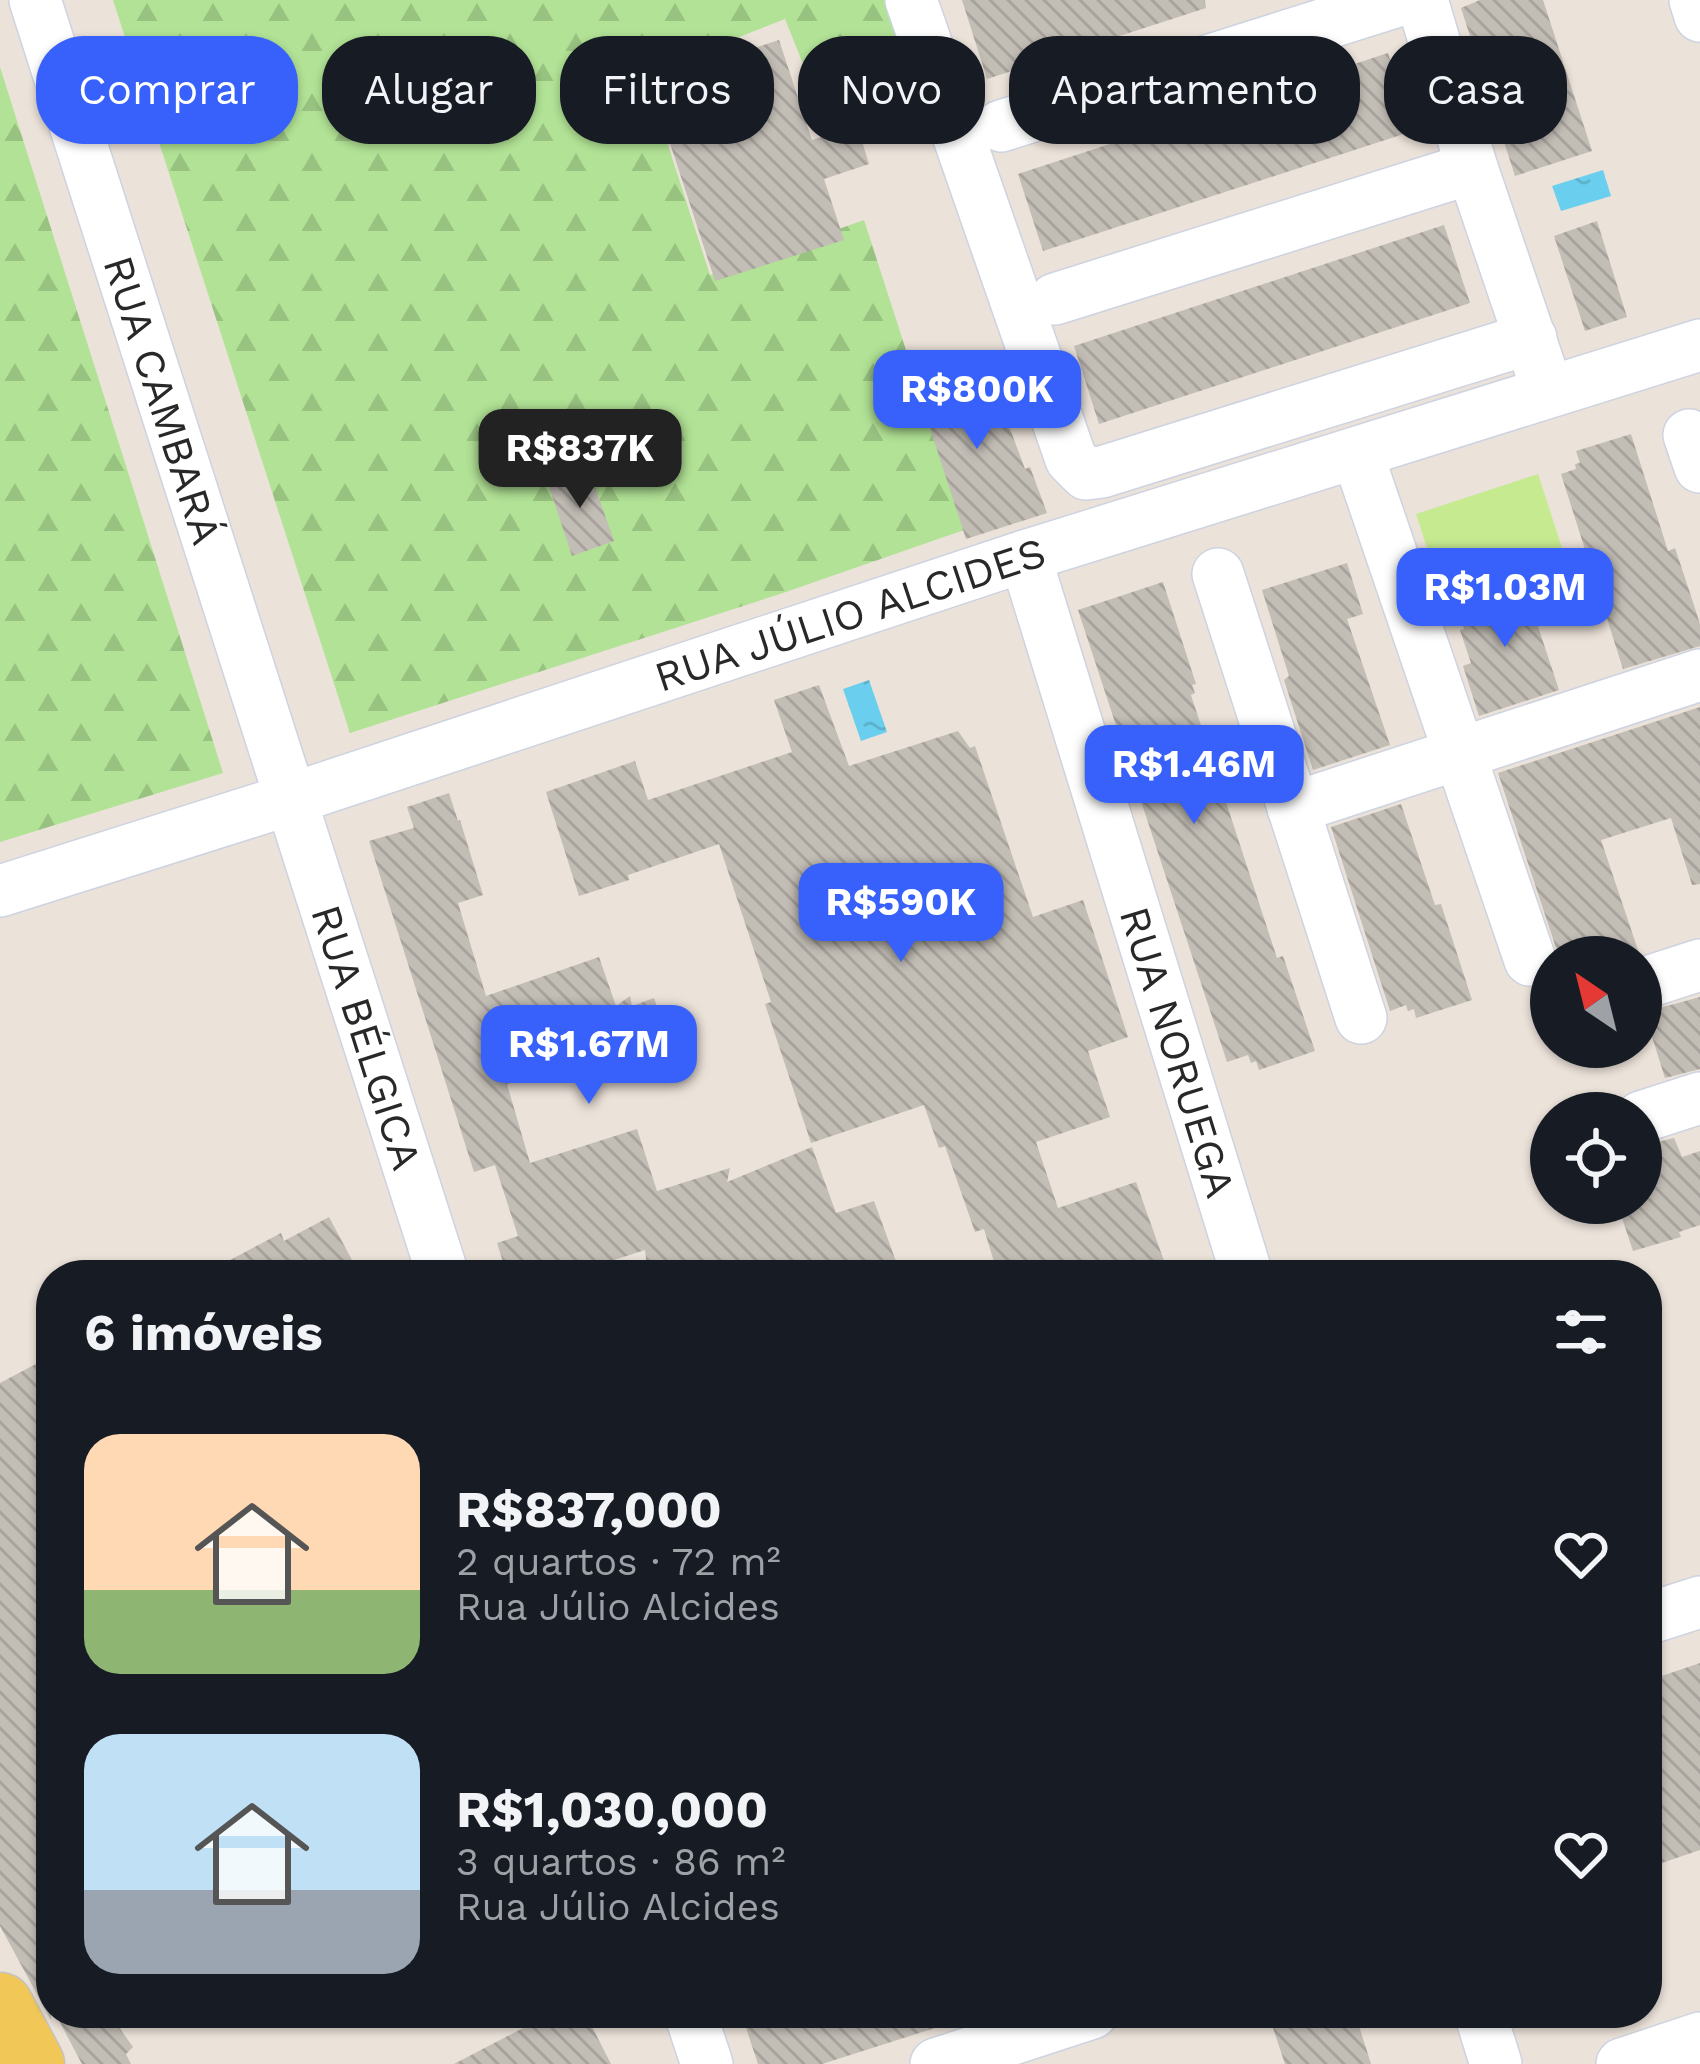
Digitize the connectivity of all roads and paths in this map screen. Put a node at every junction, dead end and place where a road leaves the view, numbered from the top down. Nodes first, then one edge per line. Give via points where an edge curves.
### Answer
1 (35, 0) edge
2 (911, 0) edge
3 (1401, 0) edge
4 (1422, 0) edge
5 (1695, 0) edge
6 (1700, 16) edge
7 (1001, 126) dead end
8 (1472, 168) junction
9 (1055, 299) dead end
10 (1531, 338) junction
11 (1700, 345) edge
12 (1548, 392) junction
13 (1357, 453) junction
14 (1025, 556) junction
15 (1218, 574) dead end
16 (1700, 675) edge
17 (1460, 753) junction
18 (291, 799) junction
19 (1293, 808) junction
20 (0, 891) edge
21 (1530, 960) dead end
22 (1700, 965) edge
23 (1662, 977) edge
24 (1361, 1018) dead end
25 (1700, 1098) edge
26 (1662, 1111) edge
27 (438, 1260) edge
28 (1241, 1260) edge
29 (1700, 1602) edge
30 (1662, 1614) edge
31 (0, 2006) edge
32 (695, 2028) edge
33 (1046, 2028) edge
34 (1485, 2028) edge
35 (1700, 2038) edge
36 (31, 2064) edge
37 (707, 2064) edge
38 (936, 2064) edge
39 (1496, 2064) edge
40 (1622, 2064) edge

1 - 18 street, RUA CAMBARÁ
2 - 10 street via 1071,459 1086,474
3 - 7 street
4 - 8 street
5 - 6 street
8 - 9 street
8 - 10 street
10 - 12 street
11 - 12 street, RUA JÚLIO ALCIDES
12 - 13 street, RUA JÚLIO ALCIDES
13 - 14 street, RUA JÚLIO ALCIDES
13 - 17 street
14 - 18 street, RUA JÚLIO ALCIDES
14 - 28 street, RUA NORUEGA
15 - 19 street
16 - 17 street
17 - 19 street
17 - 21 street
18 - 20 street, RUA JÚLIO ALCIDES
18 - 27 street, RUA BÉLGICA
19 - 24 street
22 - 23 street
25 - 26 street
29 - 30 street
31 - 36 main road
32 - 37 street
33 - 38 street
34 - 39 street
35 - 40 street

